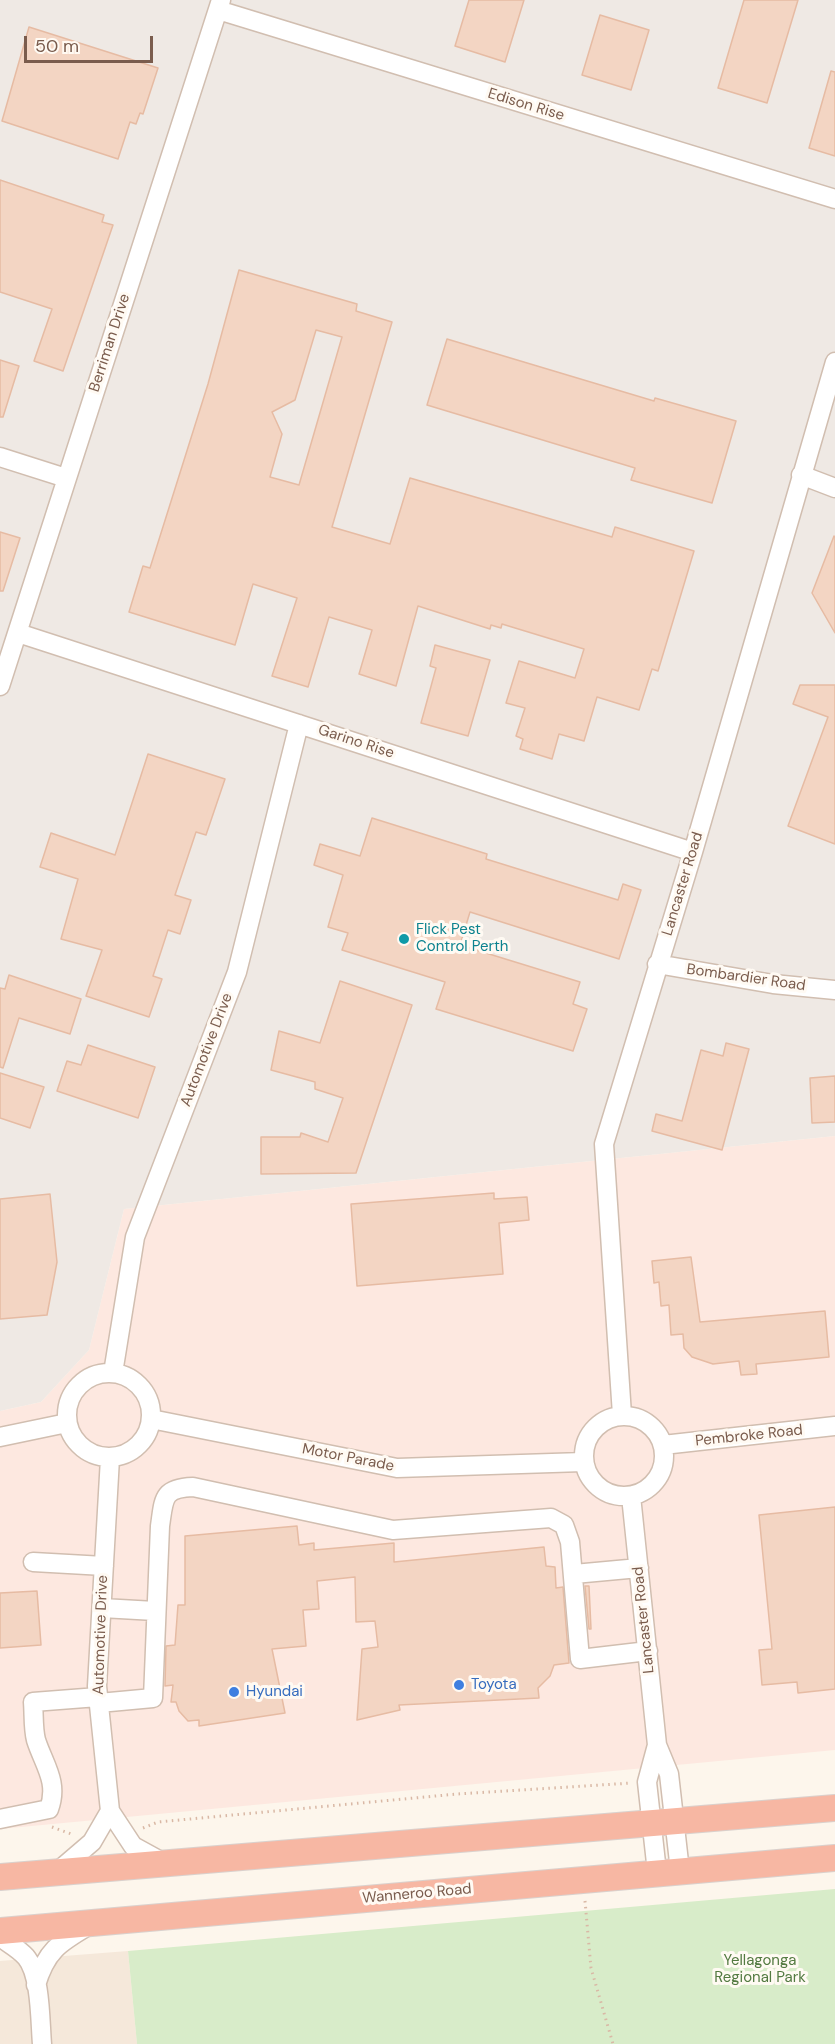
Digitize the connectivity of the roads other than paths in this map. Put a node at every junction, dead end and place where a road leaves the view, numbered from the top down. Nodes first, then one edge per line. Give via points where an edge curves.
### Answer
1 (220, 5) edge
2 (835, 199) edge
3 (835, 362) edge
4 (0, 458) edge
5 (801, 475) junction
6 (66, 478) junction
7 (835, 489) edge
8 (18, 633) junction
9 (0, 686) edge
10 (299, 724) junction
11 (693, 852) junction
12 (657, 964) junction
13 (835, 990) edge
14 (113, 1373) junction
15 (622, 1415) junction
16 (151, 1419) junction
17 (67, 1423) junction
18 (835, 1426) edge
19 (0, 1437) edge
20 (663, 1445) junction
21 (110, 1458) junction
22 (583, 1462) junction
23 (631, 1496) junction
24 (33, 1562) dead end
25 (104, 1566) junction
26 (639, 1568) junction
27 (574, 1574) junction
28 (102, 1608) junction
29 (155, 1611) junction
30 (648, 1651) junction
31 (99, 1700) junction
32 (657, 1745) junction
33 (835, 1808) edge
34 (110, 1811) junction
35 (0, 1819) edge
36 (663, 1823) junction
37 (835, 1858) edge
38 (166, 1863) junction
39 (57, 1872) junction
40 (669, 1872) junction
41 (0, 1877) edge
42 (92, 1924) junction
43 (0, 1931) edge
44 (0, 1937) edge
45 (36, 1985) junction
46 (42, 2044) edge

1 - 2 street, Edison Rise
1 - 6 street, Berriman Drive
3 - 5 street, Lancaster Road
4 - 6 street
5 - 7 street
5 - 11 street, Lancaster Road
6 - 8 street, Berriman Drive
8 - 9 street, Berriman Drive
8 - 10 street, Garino Rise
10 - 11 street, Garino Rise
10 - 14 street, Automotive Drive via 237,972 135,1237
11 - 12 street, Lancaster Road
12 - 13 street, Bombardier Road via 773,984
12 - 15 street, Lancaster Road via 604,1144
14 - 16 street via 142,1388 150,1403
14 - 17 street via 98,1374 84,1381 67,1407
15 - 20 street via 648,1423
15 - 22 street via 597,1425 588,1436
16 - 21 street via 138,1447
16 - 22 street, Motor Parade via 397,1468
17 - 19 street
17 - 21 street via 82,1448
18 - 20 street, Pembroke Road
20 - 23 street via 658,1477 644,1491
21 - 25 street, Automotive Drive
22 - 23 street via 595,1485 606,1493
23 - 26 street, Lancaster Road
24 - 25 street
25 - 28 street, Automotive Drive
26 - 27 street
26 - 30 street, Lancaster Road
27 - 29 street via 564,1525 551,1518 393,1530 193,1487 175,1488 163,1503
27 - 30 street via 580,1659
28 - 29 street
28 - 31 street, Automotive Drive
29 - 31 street via 153,1698
30 - 32 street, Lancaster Road
31 - 34 street, Automotive Drive
31 - 35 street via 33,1702 36,1739 52,1781 53,1798 49,1809
32 - 36 street, Lancaster Road via 669,1774
32 - 36 street, Lancaster Road via 646,1782
33 - 36 highway
34 - 38 street, Automotive Drive via 133,1846
34 - 39 street via 92,1842
36 - 38 highway
36 - 40 street, Lancaster Road
37 - 40 highway, Wanneroo Road
38 - 39 highway
39 - 41 highway
40 - 42 highway, Wanneroo Road
42 - 43 highway, Wanneroo Road
42 - 45 street via 55,1947
44 - 45 street via 27,1958
45 - 46 street

